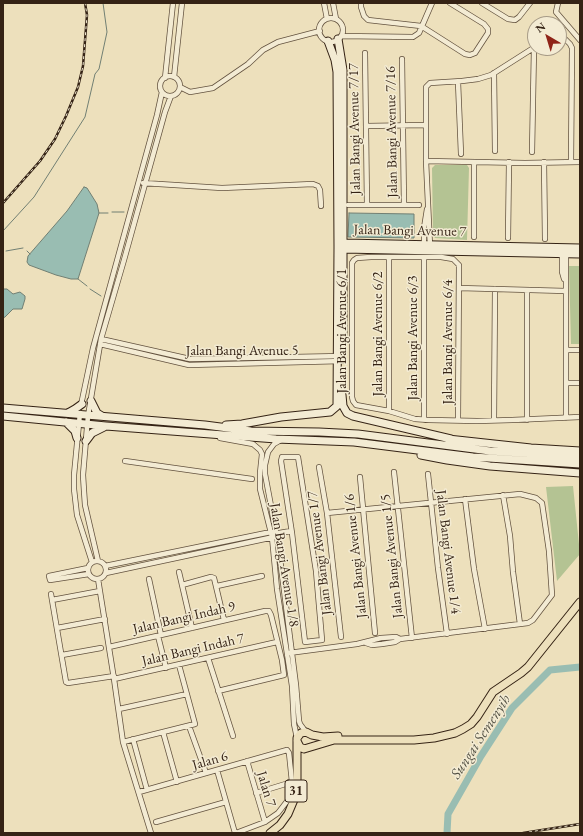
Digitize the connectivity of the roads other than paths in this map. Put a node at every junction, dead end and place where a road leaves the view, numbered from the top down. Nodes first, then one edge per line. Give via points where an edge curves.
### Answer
1 (173, 3) edge
2 (182, 3) edge
3 (324, 3) edge
4 (333, 3) edge
5 (361, 3) edge
6 (432, 3) edge
7 (450, 3) edge
8 (482, 3) edge
9 (530, 3) edge
10 (558, 3) edge
11 (327, 19) junction
12 (336, 19) junction
13 (421, 26) junction
14 (320, 31) junction
15 (340, 38) junction
16 (580, 40) edge
17 (328, 41) junction
18 (567, 41) edge
19 (527, 52) edge
20 (365, 53) dead end
21 (534, 56) edge
22 (402, 59) dead end
23 (494, 73) junction
24 (174, 77) junction
25 (165, 78) junction
26 (458, 82) junction
27 (180, 87) junction
28 (162, 92) junction
29 (170, 96) junction
30 (403, 125) junction
31 (426, 125) junction
32 (366, 126) junction
33 (495, 151) dead end
34 (532, 152) dead end
35 (461, 154) dead end
36 (426, 161) junction
37 (474, 162) junction
38 (509, 162) junction
39 (544, 162) junction
40 (571, 162) junction
41 (580, 162) edge
42 (138, 182) junction
43 (145, 183) junction
44 (367, 205) junction
45 (404, 205) junction
46 (419, 205) dead end
47 (321, 206) dead end
48 (348, 206) dead end
49 (474, 237) dead end
50 (508, 238) dead end
51 (544, 239) dead end
52 (342, 246) junction
53 (580, 248) edge
54 (426, 250) junction
55 (564, 250) junction
56 (580, 254) edge
57 (389, 257) junction
58 (459, 288) junction
59 (495, 289) junction
60 (527, 290) junction
61 (566, 291) junction
62 (107, 294) junction
63 (113, 296) junction
64 (97, 330) junction
65 (103, 331) junction
66 (99, 341) junction
67 (108, 343) junction
68 (92, 348) junction
69 (566, 350) junction
70 (580, 350) edge
71 (98, 353) junction
72 (340, 359) junction
73 (566, 383) junction
74 (580, 383) edge
75 (91, 401) junction
76 (82, 404) junction
77 (3, 408) edge
78 (390, 411) junction
79 (64, 414) junction
80 (80, 415) junction
81 (3, 416) edge
82 (88, 416) junction
83 (106, 417) junction
84 (580, 417) edge
85 (566, 418) junction
86 (424, 420) junction
87 (458, 420) junction
88 (494, 420) junction
89 (527, 420) junction
90 (65, 422) junction
91 (79, 423) junction
92 (87, 424) junction
93 (205, 425) junction
94 (106, 426) junction
95 (211, 433) junction
96 (358, 434) junction
97 (77, 438) junction
98 (287, 439) junction
99 (451, 439) junction
100 (86, 441) junction
101 (354, 442) junction
102 (580, 451) edge
103 (580, 457) edge
104 (125, 461) dead end
105 (580, 464) edge
106 (320, 467) dead end
107 (394, 472) dead end
108 (580, 473) edge
109 (428, 474) dead end
110 (360, 477) dead end
111 (252, 479) dead end
112 (503, 495) junction
113 (465, 499) junction
114 (430, 502) junction
115 (397, 506) junction
116 (363, 510) junction
117 (327, 513) junction
118 (291, 531) junction
119 (275, 534) junction
120 (98, 561) junction
121 (92, 562) junction
122 (105, 566) junction
123 (88, 568) junction
124 (179, 572) dead end
125 (106, 573) junction
126 (89, 574) junction
127 (262, 576) dead end
128 (49, 578) junction
129 (98, 579) junction
130 (149, 579) dead end
131 (44, 580) dead end
132 (182, 585) junction
133 (217, 586) junction
134 (100, 591) junction
135 (51, 594) dead end
136 (52, 600) junction
137 (580, 602) edge
138 (104, 619) junction
139 (224, 620) junction
140 (520, 624) junction
141 (57, 628) junction
142 (192, 628) junction
143 (485, 629) junction
144 (375, 633) dead end
145 (447, 634) junction
146 (159, 635) junction
147 (341, 637) dead end
148 (412, 638) junction
149 (278, 642) junction
150 (109, 647) junction
151 (101, 648) dead end
152 (289, 653) junction
153 (62, 655) junction
154 (208, 658) junction
155 (179, 665) junction
156 (166, 668) junction
157 (114, 678) junction
158 (218, 691) junction
159 (187, 694) junction
160 (119, 709) junction
161 (189, 726) junction
162 (163, 732) junction
163 (309, 733) junction
164 (233, 736) dead end
165 (133, 739) junction
166 (297, 739) junction
167 (394, 740) junction
168 (122, 742) junction
169 (309, 747) junction
170 (247, 761) junction
171 (216, 770) junction
172 (206, 773) junction
173 (177, 782) junction
174 (292, 782) junction
175 (147, 790) junction
176 (139, 792) junction
177 (256, 793) junction
178 (226, 802) junction
179 (156, 822) dead end
180 (265, 822) junction
181 (151, 833) edge
182 (236, 833) edge
183 (270, 833) edge
184 (274, 833) edge

1 - 25 street
2 - 24 street
3 - 11 street
4 - 12 street
5 - 13 street via 364,16 368,20
6 - 13 street
7 - 13 street via 488,29 475,53 465,54
8 - 9 street via 508,19 515,20
10 - 16 street via 556,12
11 - 12 street
11 - 14 street via 321,25
12 - 15 street via 343,28
13 - 15 street via 419,33 413,37
14 - 17 street via 322,37
14 - 27 street via 278,42 263,50 248,64 213,88 190,92
15 - 17 street
15 - 52 main road via 343,70
17 - 52 main road via 337,72
18 - 40 street via 572,48
19 - 23 street
20 - 32 street, Jalan Bangi Avenue 7/17
21 - 34 street
22 - 30 street, Jalan Bangi Avenue 7/16
23 - 26 street
23 - 33 street
24 - 25 street
24 - 27 street
25 - 28 street via 160,84
26 - 31 street, Jalan Bangi Avenue 6/3 via 430,83 426,87
26 - 35 street
27 - 29 street via 176,94
28 - 29 street
28 - 42 street
29 - 43 street
30 - 31 street
30 - 32 street
30 - 45 street, Jalan Bangi Avenue 7/16
31 - 36 street, Jalan Bangi Avenue 6/3
32 - 44 street, Jalan Bangi Avenue 7/17
36 - 37 street
36 - 54 street, Jalan Bangi Avenue 6/3
37 - 38 street
37 - 49 street
38 - 39 street
38 - 50 street
39 - 40 street
39 - 51 street
40 - 41 street
42 - 43 street
42 - 62 street
43 - 47 street via 222,188 312,184 320,190
43 - 63 street
44 - 45 street
44 - 48 street
45 - 46 street
52 - 54 main road, Jalan Bangi Avenue 7
52 - 72 main road
53 - 55 main road, Jalan Bangi Avenue 7
54 - 55 main road, Jalan Bangi Avenue 7
54 - 57 street
54 - 58 street, Jalan Bangi Avenue 6/4 via 450,258 459,265
54 - 86 street, Jalan Bangi Avenue 6/3
55 - 56 main road, Jalan Bangi Avenue 7
55 - 61 street
57 - 78 street, Jalan Bangi Avenue 6/2
57 - 78 street, Jalan Bangi Avenue 6/1 via 358,258 352,263 352,397 356,405
58 - 59 street
58 - 87 street, Jalan Bangi Avenue 6/4
59 - 60 street
59 - 88 street
60 - 61 street
60 - 89 street
61 - 69 street
62 - 63 street
62 - 64 street
63 - 65 street
64 - 66 street
64 - 68 street
65 - 66 street
65 - 67 street
66 - 67 street, Jalan Bangi Avenue 5
66 - 68 street
66 - 71 street
67 - 71 street
67 - 72 street, Jalan Bangi Avenue 5 via 189,365
68 - 76 street
69 - 70 street
69 - 73 street
71 - 75 street
72 - 93 main road via 337,406 330,412 242,424
72 - 99 main road via 342,402 349,414
73 - 74 street
73 - 85 street
75 - 82 street
75 - 83 main road via 97,413
76 - 79 main road
76 - 80 street
77 - 79 main road
78 - 86 street
79 - 80 main road
80 - 82 main road
80 - 91 street
81 - 90 main road
82 - 83 main road
82 - 92 street
83 - 93 main road
84 - 85 street
85 - 89 street
86 - 87 street
87 - 88 street
88 - 89 street
90 - 91 main road
90 - 97 main road
91 - 92 main road
91 - 97 street
92 - 94 main road
92 - 100 street
93 - 96 main road via 251,431
94 - 95 main road
94 - 100 main road via 96,430
95 - 98 main road
95 - 119 street, Jalan Bangi Avenue 1/8 via 220,438 253,444 260,450 260,489
96 - 99 main road
96 - 103 main road via 490,450
97 - 121 street via 75,502
98 - 101 main road
98 - 119 street, Jalan Bangi Avenue 1/8 via 278,441 271,447 265,465
99 - 102 main road
100 - 120 street via 85,505
101 - 105 main road via 473,458
101 - 108 main road via 460,462
104 - 111 street
106 - 117 street, Jalan Bangi Avenue 1/7
107 - 115 street, Jalan Bangi Avenue 1/5
109 - 114 street, Jalan Bangi Avenue 1/4
110 - 116 street, Jalan Bangi Avenue 1/6
112 - 113 street
112 - 140 street
112 - 140 street via 520,494 536,498 542,503 549,551 552,595 533,620
113 - 114 street
113 - 143 street
114 - 115 street
114 - 145 street, Jalan Bangi Avenue 1/4
115 - 116 street
115 - 148 street, Jalan Bangi Avenue 1/5
116 - 117 street
116 - 144 street, Jalan Bangi Avenue 1/6
117 - 147 street, Jalan Bangi Avenue 1/7
118 - 118 street, Jalan Bangi Avenue 1/8 via 282,457 298,457 316,572 322,640 305,642
118 - 119 street
119 - 122 street
119 - 125 street
119 - 152 street, Jalan Bangi Avenue 1/8
120 - 121 street
120 - 122 street
121 - 123 street
122 - 125 street
123 - 126 street
123 - 128 street
124 - 132 street
125 - 129 street
126 - 128 street via 50,580
126 - 129 street via 92,578
127 - 133 street
128 - 131 street
129 - 134 street
130 - 146 street
132 - 133 street via 211,578
132 - 142 street
133 - 139 street
134 - 136 street
134 - 138 street
135 - 136 street
136 - 141 street
137 - 167 main road via 528,667 493,692 472,724 455,733 434,738
138 - 141 street
138 - 150 street
139 - 142 street, Jalan Bangi Indah 9
139 - 149 street, Jalan Bangi Indah 9 via 269,611
140 - 143 street
141 - 153 street
142 - 146 street, Jalan Bangi Indah 9
143 - 145 street
145 - 148 street
146 - 150 street, Jalan Bangi Indah 9
146 - 156 street
148 - 152 street via 382,638 366,643
149 - 154 street, Jalan Bangi Indah 7
149 - 158 street via 284,675
150 - 157 street
151 - 153 street
152 - 163 street, Jalan Bangi Avenue 1/8 via 296,685 299,721
152 - 166 street, Jalan Bangi Avenue 1/8
153 - 157 street, Jalan Bangi Indah 7 via 68,683
154 - 155 street, Jalan Bangi Indah 7
154 - 158 street
155 - 156 street, Jalan Bangi Indah 7
155 - 159 street
156 - 157 street, Jalan Bangi Indah 7
157 - 160 street
158 - 164 street
159 - 160 street
159 - 161 street via 195,724
160 - 168 street
161 - 162 street
161 - 172 street
162 - 165 street
162 - 173 street
163 - 166 main road via 300,733
163 - 167 main road
163 - 169 main road via 314,741
165 - 168 street
165 - 175 street
166 - 169 main road via 300,747
166 - 183 main road, 31 via 296,795 288,814
167 - 169 main road via 334,740
168 - 176 street
169 - 184 main road, 31 via 301,759 301,786 296,806 290,818
170 - 171 street, Jalan 6
170 - 174 street, Jalan 6 via 287,750
170 - 177 street, Jalan 7
171 - 172 street, Jalan 6
171 - 178 street
172 - 173 street, Jalan 6
173 - 175 street, Jalan 6
174 - 177 street
174 - 180 street via 288,800 278,813
175 - 176 street, Jalan 6
176 - 181 street
177 - 180 street, Jalan 7
178 - 179 street
178 - 182 street
180 - 182 street

